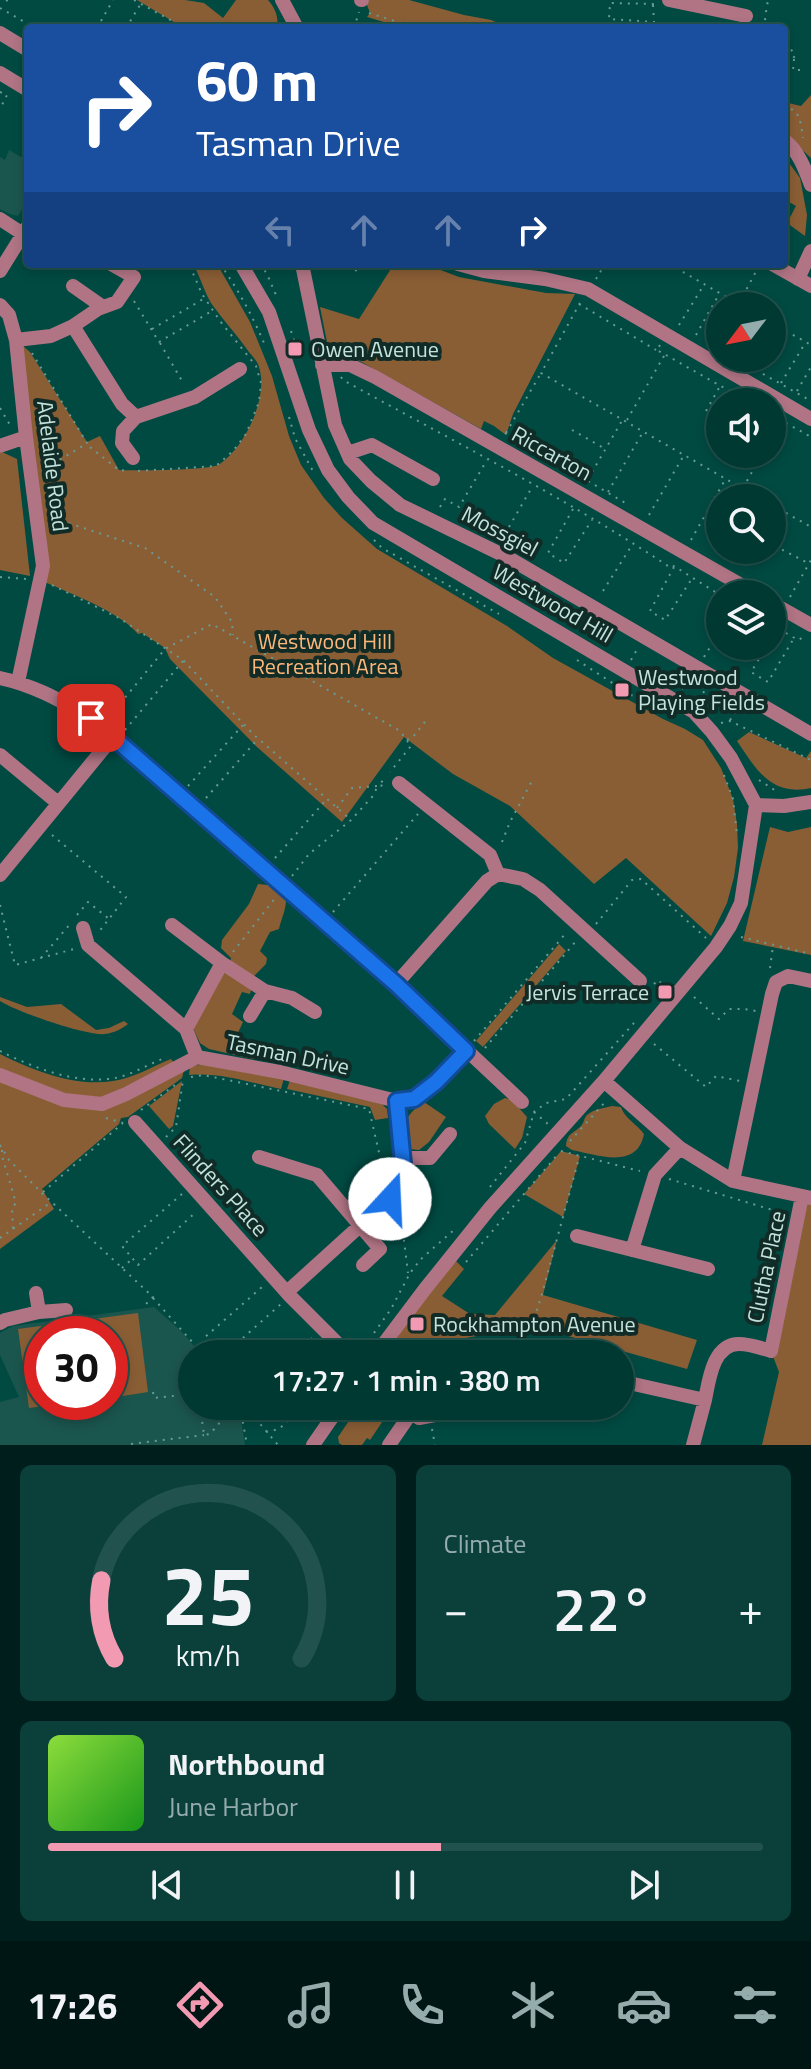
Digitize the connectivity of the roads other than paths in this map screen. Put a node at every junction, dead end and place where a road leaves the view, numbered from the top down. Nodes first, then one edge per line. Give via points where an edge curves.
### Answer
1 (282, 0) edge
2 (669, 0) edge
3 (746, 16) dead end
4 (295, 24) edge
5 (0, 33) edge
6 (24, 48) edge
7 (0, 73) edge
8 (24, 88) edge
9 (788, 143) edge
10 (810, 178) edge
11 (0, 219) edge
12 (24, 229) edge
13 (24, 233) edge
14 (811, 251) edge
15 (118, 268) edge
16 (243, 268) edge
17 (303, 268) edge
18 (473, 268) edge
19 (779, 268) edge
20 (0, 271) edge
21 (805, 282) edge
22 (73, 286) dead end
23 (0, 305) edge
24 (103, 307) junction
25 (73, 326) junction
26 (21, 342) junction
27 (328, 365) junction
28 (240, 369) dead end
29 (136, 417) junction
30 (811, 419) edge
31 (20, 434) junction
32 (0, 446) edge
33 (348, 453) junction
34 (133, 458) dead end
35 (433, 479) dead end
36 (732, 580) edge
37 (786, 611) edge
38 (811, 625) edge
39 (0, 678) edge
40 (18, 682) junction
41 (110, 734) junction
42 (811, 734) edge
43 (1, 756) edge
44 (399, 783) road end
45 (811, 802) edge
46 (58, 803) junction
47 (756, 805) junction
48 (498, 874) junction
49 (0, 875) edge
50 (172, 925) dead end
51 (83, 928) dead end
52 (222, 963) junction
53 (640, 981) dead end
54 (811, 981) edge
55 (396, 984) junction
56 (265, 991) junction
57 (315, 1012) dead end
58 (250, 1016) dead end
59 (186, 1029) junction
60 (471, 1056) junction
61 (197, 1057) junction
62 (0, 1075) edge
63 (609, 1087) junction
64 (397, 1101) junction
65 (522, 1102) road end
66 (134, 1118) road end
67 (450, 1134) dead end
68 (680, 1148) junction
69 (259, 1157) dead end
70 (402, 1158) junction
71 (733, 1181) junction
72 (807, 1197) edge
73 (360, 1225) junction
74 (577, 1236) dead end
75 (632, 1250) junction
76 (363, 1265) dead end
77 (708, 1269) dead end
78 (36, 1293) dead end
79 (289, 1294) junction
80 (66, 1310) dead end
81 (39, 1312) junction
82 (0, 1323) edge
83 (334, 1340) edge
84 (379, 1340) edge
85 (634, 1384) edge
86 (705, 1400) junction
87 (330, 1420) edge
88 (402, 1420) edge
89 (313, 1445) edge
90 (389, 1445) edge
91 (693, 1445) edge

1 - 4 street
2 - 3 street
5 - 6 street
7 - 8 street
9 - 10 street
11 - 12 street
13 - 20 street
14 - 21 street
15 - 24 street via 134,277 117,302
16 - 47 street, Westwood Hill via 269,312 309,430 348,497 373,523 694,712 731,758
17 - 27 street, Mossgiel
18 - 30 street via 588,289
19 - 21 street
22 - 24 street
23 - 26 street, Adelaide Road
24 - 25 street
25 - 26 street
25 - 29 street via 122,404
26 - 31 street, Adelaide Road
27 - 33 street, Mossgiel via 335,425
27 - 36 street, Riccarton via 350,365 375,377
28 - 29 street via 195,397
29 - 34 street via 123,431 122,443
31 - 32 street
31 - 40 street, Adelaide Road via 43,566
33 - 35 street via 372,445
33 - 42 street, Mossgiel via 400,505 507,557
37 - 38 street
39 - 40 street
40 - 41 street via 47,693
41 - 46 street
41 - 55 street
43 - 46 street
44 - 48 street via 490,855
45 - 47 street
46 - 49 street
47 - 63 street via 741,903 730,926
48 - 53 street via 531,885
48 - 55 street
50 - 52 street
51 - 59 street via 88,945
52 - 56 street
52 - 59 street
54 - 71 street via 788,976 776,982
55 - 60 street
56 - 57 street via 292,998
56 - 58 street
59 - 61 street
60 - 64 street via 414,1099
60 - 65 street
61 - 62 street, Tasman Drive via 102,1104 64,1100
61 - 64 street, Tasman Drive
63 - 68 street
63 - 84 street via 490,1208
64 - 70 street
66 - 79 street, Flinders Place
67 - 70 street via 430,1158
68 - 71 street
68 - 75 street via 655,1175
69 - 73 street via 317,1175
70 - 73 street via 405,1185
71 - 72 street
72 - 86 street, Clutha Place via 771,1351 727,1346 712,1370
73 - 76 street via 380,1249
73 - 79 street
74 - 75 street
75 - 77 street
78 - 81 street
79 - 83 street, Flinders Place
80 - 81 street
81 - 82 street
85 - 86 street
86 - 91 street
87 - 89 street
88 - 90 street

